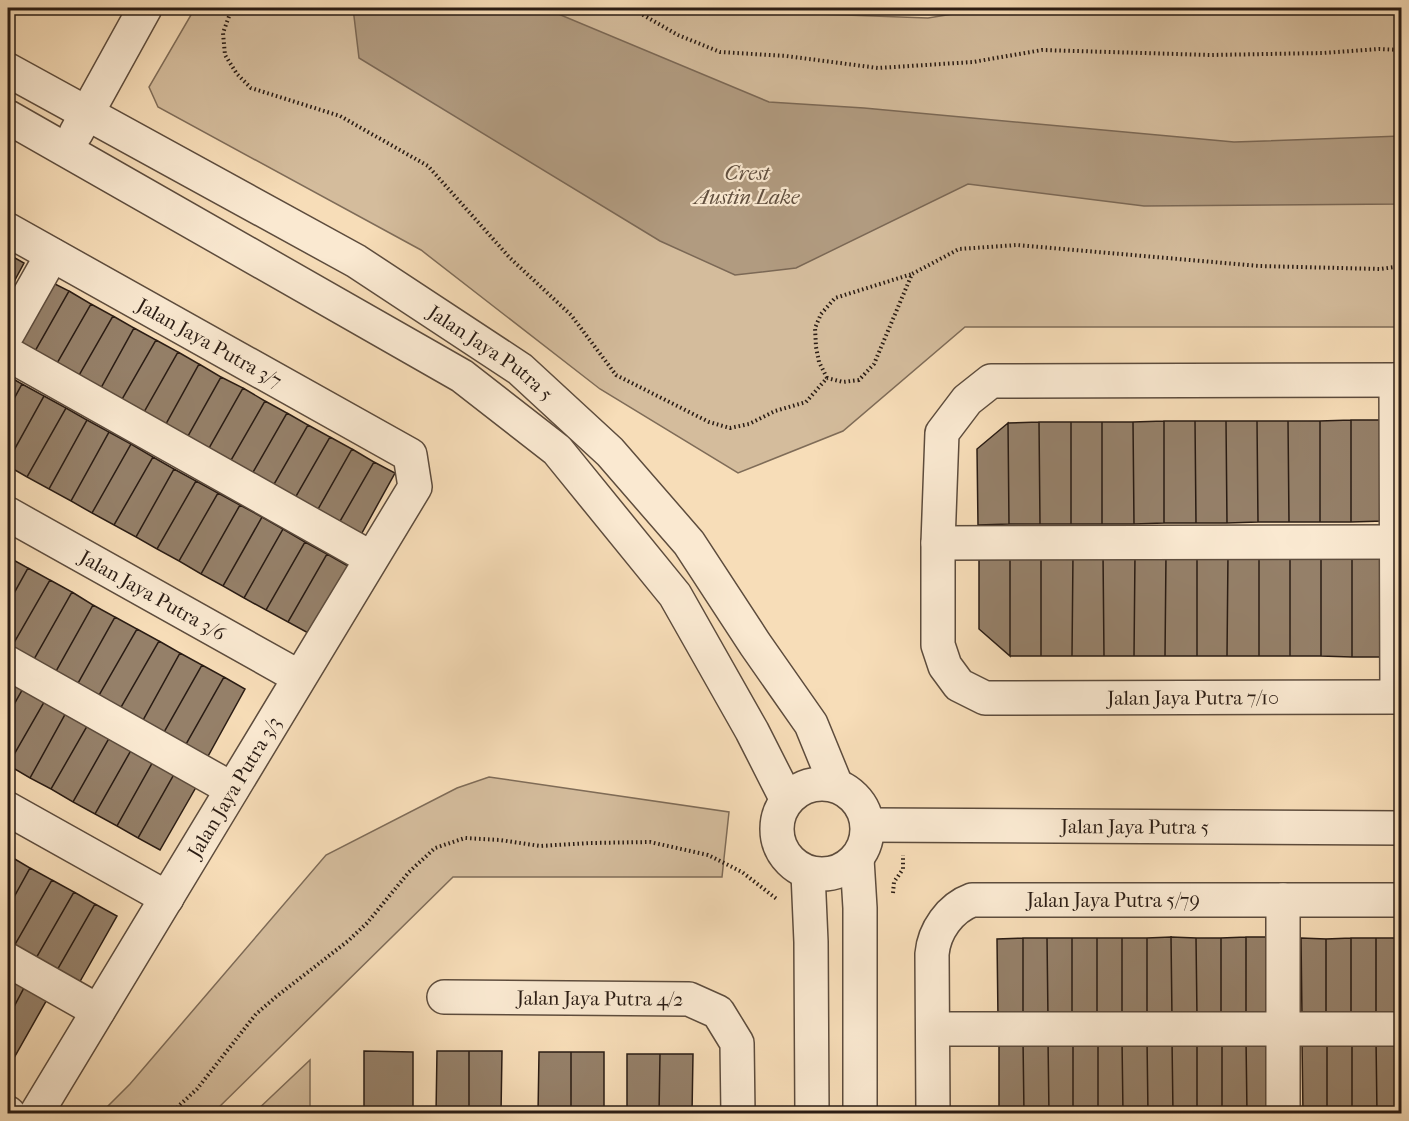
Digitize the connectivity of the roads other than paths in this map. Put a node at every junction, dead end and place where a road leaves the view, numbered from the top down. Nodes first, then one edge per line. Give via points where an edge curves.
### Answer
1 (144, 8) edge
2 (8, 70) edge
3 (86, 114) junction
4 (8, 117) edge
5 (66, 150) junction
6 (8, 230) edge
7 (52, 255) junction
8 (8, 333) edge
9 (8, 354) edge
10 (1399, 380) edge
11 (410, 455) joint
12 (8, 514) edge
13 (938, 543) junction
14 (1399, 543) edge
15 (371, 558) junction
16 (8, 663) edge
17 (300, 677) junction
18 (1399, 697) edge
19 (836, 785) junction
20 (232, 789) junction
21 (786, 800) junction
22 (1401, 805) edge
23 (8, 809) edge
24 (868, 825) junction
25 (1370, 828) junction
26 (1401, 828) edge
27 (857, 859) junction
28 (808, 873) junction
29 (167, 898) junction
30 (1283, 900) junction
31 (1401, 900) edge
32 (8, 960) edge
33 (444, 997) dead end
34 (99, 1011) junction
35 (933, 1029) junction
36 (1401, 1029) edge
37 (1283, 1030) junction
38 (36, 1113) edge
39 (738, 1113) edge
40 (812, 1113) edge
41 (860, 1113) edge
42 (933, 1113) edge
43 (1283, 1113) edge

1 - 3 street
2 - 3 street, Jalan Jaya Putra 5
3 - 5 street
3 - 19 street, Jalan Jaya Putra 5 via 356,261 520,369 610,452 689,543 811,724
4 - 5 street, Jalan Jaya Putra 5
5 - 21 street, Jalan Jaya Putra 5 via 462,376 557,450 675,595
6 - 7 street, Jalan Jaya Putra 3/7
7 - 8 street
7 - 11 street, Jalan Jaya Putra 3/7
9 - 15 street
10 - 13 street via 991,381 967,400 942,433
10 - 14 street
11 - 15 street, Jalan Jaya Putra 3/3 via 415,487
12 - 17 street, Jalan Jaya Putra 3/6
13 - 14 street
13 - 18 street, Jalan Jaya Putra 7/10 via 938,645 945,666 959,686 985,698
14 - 18 street
15 - 17 street, Jalan Jaya Putra 3/3
16 - 20 street
17 - 20 street, Jalan Jaya Putra 3/3
19 - 21 street via 801,788
19 - 24 street via 863,808
20 - 29 street, Jalan Jaya Putra 3/3
21 - 28 street via 778,815 776,833 781,850 792,864
22 - 25 street
23 - 29 street
24 - 25 street, Jalan Jaya Putra 5
24 - 27 street via 866,843
25 - 26 street, Jalan Jaya Putra 5
27 - 28 street via 843,870 826,875
27 - 41 street
28 - 40 street
29 - 34 street, Jalan Jaya Putra 3/3
30 - 31 street, Jalan Jaya Putra 5/79
30 - 35 street, Jalan Jaya Putra 5/79 via 972,900 955,909 933,942
30 - 37 street
32 - 34 street
33 - 39 street, Jalan Jaya Putra 4/2 via 689,999 718,1012 737,1043
34 - 38 street, Jalan Jaya Putra 3/3
35 - 37 street
35 - 42 street, Jalan Jaya Putra 5/79
36 - 37 street
37 - 43 street

